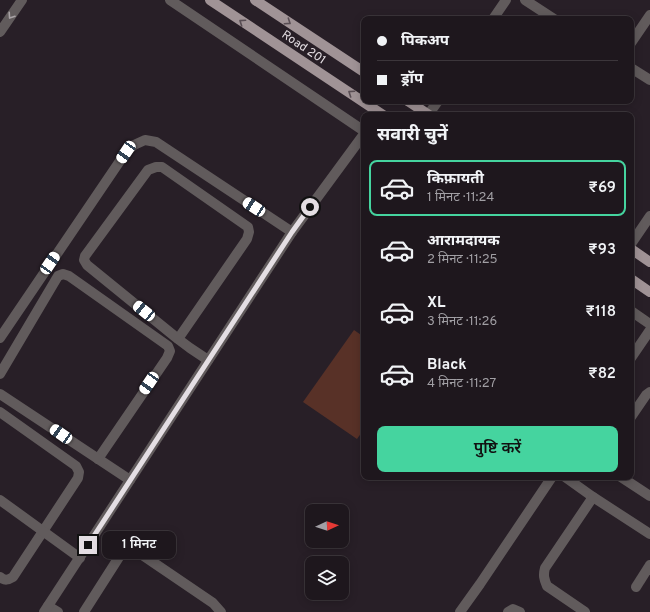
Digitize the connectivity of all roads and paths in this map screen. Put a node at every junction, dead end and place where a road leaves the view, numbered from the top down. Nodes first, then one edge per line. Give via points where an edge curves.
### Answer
1 (22, 0) edge
2 (170, 0) edge
3 (210, 0) edge
4 (256, 0) edge
5 (506, 0) edge
6 (525, 0) edge
7 (650, 14) edge
8 (496, 16) edge
9 (549, 16) edge
10 (0, 32) edge
11 (634, 38) edge
12 (361, 70) edge
13 (634, 70) edge
14 (650, 80) edge
15 (361, 102) edge
16 (364, 104) edge
17 (412, 104) edge
18 (376, 112) edge
19 (424, 112) edge
20 (361, 129) edge
21 (361, 138) edge
22 (650, 218) edge
23 (292, 232) junction
24 (634, 240) edge
25 (634, 251) edge
26 (650, 262) edge
27 (634, 281) edge
28 (650, 292) edge
29 (634, 313) edge
30 (650, 324) edge
31 (650, 330) edge
32 (0, 338) edge
33 (178, 339) junction
34 (634, 354) edge
35 (208, 360) junction
36 (0, 374) edge
37 (650, 392) edge
38 (0, 394) edge
39 (0, 412) edge
40 (634, 413) edge
41 (98, 459) junction
42 (130, 480) junction
43 (550, 480) edge
44 (569, 480) edge
45 (626, 480) edge
46 (650, 496) edge
47 (593, 497) junction
48 (0, 500) edge
49 (43, 532) junction
50 (650, 534) edge
51 (80, 558) junction
52 (650, 565) edge
53 (0, 577) edge
54 (636, 587) dead end
55 (46, 609) edge
56 (58, 612) edge
57 (84, 612) edge
58 (220, 612) edge
59 (460, 612) edge
60 (508, 612) edge
61 (520, 612) edge
62 (585, 612) edge

1 -> 10 street
2 - 20 street
15 -> 3 main road, Road 201
4 -> 12 main road, Road 201
5 - 8 street
6 - 9 street
7 - 11 street
13 - 14 street
18 -> 16 main road, Road 201
17 - 19 main road
21 - 23 street
22 - 24 street
23 - 32 street via 156,142 145,140 126,152
23 - 35 street
25 - 26 main road
27 - 28 main road
29 - 30 street
31 - 34 street
33 - 33 street via 84,260 148,170 156,166 162,167 248,227 249,232 247,239
33 - 35 street
35 - 42 street
36 - 41 street via 58,276 63,274 168,346 170,351 167,358
37 - 40 street
38 - 41 street
39 - 49 street via 76,466 78,478
41 - 42 street
42 - 51 street
43 - 59 street
44 - 47 street
45 - 46 street
47 - 50 street
47 - 62 street via 543,573 547,586
48 - 49 street
49 - 51 street
49 - 53 street via 13,577 8,580
51 - 55 street
52 - 54 street
55 - 56 street
57 - 58 street via 122,554 130,549 213,603
60 - 61 street via 513,609

